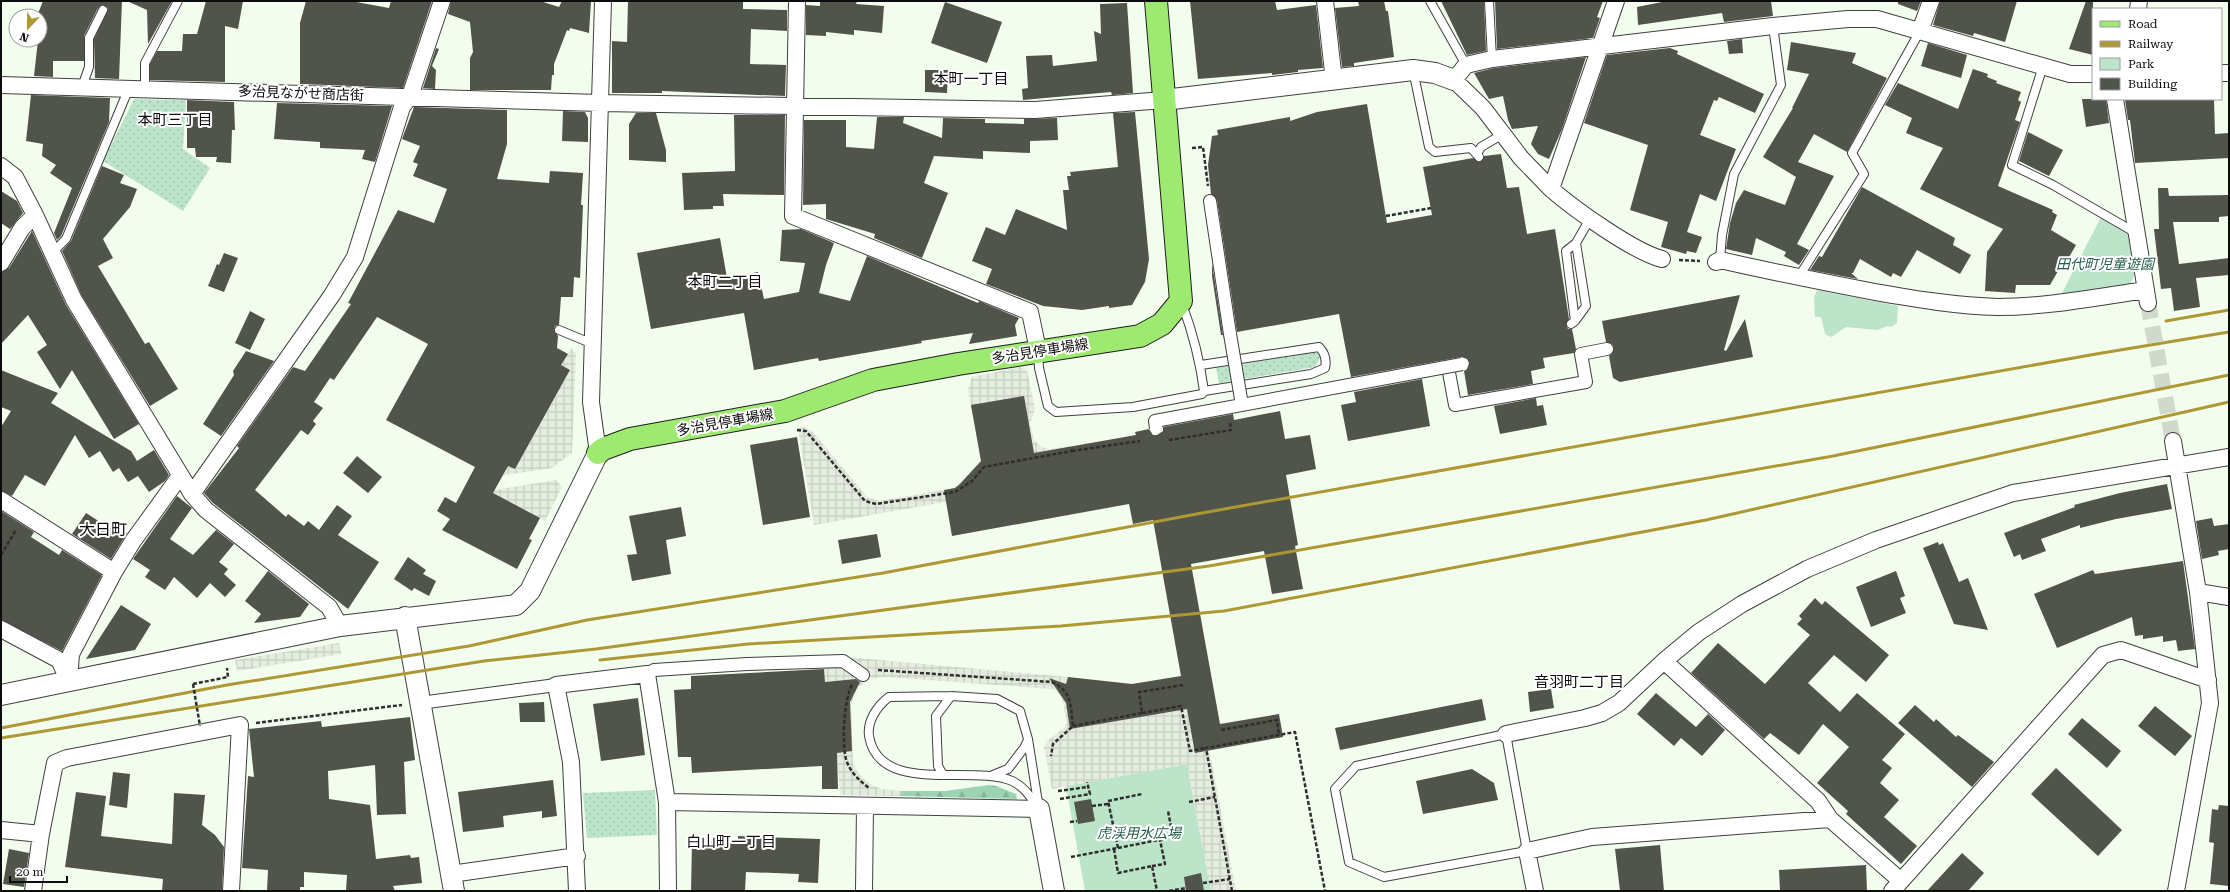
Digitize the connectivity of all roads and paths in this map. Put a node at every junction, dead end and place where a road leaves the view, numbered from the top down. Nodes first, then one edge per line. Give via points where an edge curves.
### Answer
1 (178, 1) edge
2 (442, 1) edge
3 (602, 1) edge
4 (797, 1) edge
5 (1156, 1) edge
6 (1325, 1) edge
7 (1430, 1) edge
8 (1489, 1) edge
9 (1616, 1) edge
10 (1931, 1) edge
11 (102, 10) dead end
12 (1773, 26) junction
13 (1920, 30) junction
14 (1600, 47) junction
15 (1492, 59) junction
16 (1466, 65) junction
17 (2043, 66) junction
18 (1412, 70) junction
19 (2092, 74) edge
20 (1454, 80) junction
21 (1334, 81) junction
22 (1, 85) edge
23 (82, 87) junction
24 (137, 89) junction
25 (410, 96) junction
26 (1164, 100) junction
27 (2115, 100) edge
28 (600, 103) junction
29 (795, 105) junction
30 (1503, 134) junction
31 (1192, 148) dead end
32 (1, 166) edge
33 (1550, 189) junction
34 (1210, 201) joint
35 (1431, 208) dead end
36 (35, 215) junction
37 (1386, 216) dead end
38 (1591, 217) junction
39 (2136, 233) junction
40 (52, 253) junction
41 (1662, 259) joint
42 (1718, 261) junction
43 (1, 263) edge
44 (1798, 278) junction
45 (1181, 301) junction
46 (1573, 322) dead end
47 (559, 330) dead end
48 (592, 344) junction
49 (1607, 349) dead end
50 (1038, 350) junction
51 (1462, 364) dead end
52 (1201, 365) junction
53 (1448, 367) junction
54 (1204, 392) junction
55 (1242, 405) junction
56 (1229, 415) dead end
57 (1156, 428) dead end
58 (797, 430) dead end
59 (1169, 440) dead end
60 (1140, 441) dead end
61 (2172, 441) tunnel mouth
62 (598, 453) junction
63 (2229, 458) edge
64 (2177, 468) junction
65 (180, 476) junction
66 (192, 494) junction
67 (1, 500) edge
68 (24, 515) junction
69 (1, 555) edge
70 (114, 572) junction
71 (2198, 592) junction
72 (2229, 597) edge
73 (405, 617) junction
74 (340, 626) junction
75 (1, 629) edge
76 (1664, 661) junction
77 (646, 674) junction
78 (864, 675) dead end
79 (228, 677) dead end
80 (2208, 680) junction
81 (69, 681) junction
82 (556, 685) junction
83 (1183, 685) dead end
84 (1, 695) edge
85 (951, 696) junction
86 (420, 703) junction
87 (1142, 714) junction
88 (240, 725) junction
89 (200, 726) dead end
90 (1073, 726) dead end
91 (1221, 730) dead end
92 (1506, 734) junction
93 (1280, 735) junction
94 (1028, 739) junction
95 (1206, 748) junction
96 (943, 775) junction
97 (993, 776) junction
98 (1087, 782) dead end
99 (1088, 787) junction
100 (1058, 791) dead end
101 (1142, 794) dead end
102 (1081, 796) junction
103 (1215, 797) junction
104 (1060, 799) dead end
105 (1082, 800) dead end
106 (667, 802) junction
107 (1189, 802) dead end
108 (1108, 804) junction
109 (865, 806) junction
110 (1092, 806) dead end
111 (1039, 809) junction
112 (1168, 811) dead end
113 (1830, 819) junction
114 (1077, 821) dead end
115 (1070, 822) dead end
116 (1, 830) edge
117 (41, 834) junction
118 (1160, 840) junction
119 (1118, 848) junction
120 (1114, 849) junction
121 (1527, 851) junction
122 (577, 856) junction
123 (1071, 857) dead end
124 (1152, 866) junction
125 (1230, 879) junction
126 (453, 882) edge
127 (1203, 883) dead end
128 (1896, 886) edge
129 (1186, 888) dead end
130 (33, 891) edge
131 (231, 891) edge
132 (577, 891) edge
133 (668, 891) edge
134 (864, 891) edge
135 (1054, 891) edge
136 (1156, 891) edge
137 (1169, 891) edge
138 (1232, 891) edge
139 (1325, 891) edge
140 (1535, 891) edge
141 (2176, 891) edge

1 - 24 lane via 145,63
2 - 25 street
3 - 28 street
4 - 29 street
5 - 26 main road
6 - 21 street
7 - 16 lane
8 - 15 lane
9 - 14 street
10 - 13 street
11 - 23 lane via 89,38 89,67
12 - 13 street via 1848,18 1877,19
12 - 14 street
12 - 42 lane via 1781,85 1734,174
13 - 17 street
13 - 44 lane via 1852,153 1864,174
14 - 15 street
14 - 33 street
15 - 16 street
16 - 20 street
17 - 19 street via 2070,74
17 - 39 lane via 2012,165 2053,185
18 - 20 street via 1435,73
18 - 21 street
18 - 30 lane via 1429,146 1435,152 1470,148 1478,156 1482,147
20 - 30 street via 1483,108
21 - 26 street
22 - 23 street, 多治見ながせ商店街
23 - 24 street, 多治見ながせ商店街
24 - 25 street, 多治見ながせ商店街
24 - 40 lane via 66,239
25 - 28 street, 多治見ながせ商店街
25 - 66 street via 402,107 355,257 332,296
26 - 29 street, 多治見ながせ商店街 via 1035,110
26 - 45 main road
27 - 39 street
28 - 29 street, 多治見ながせ商店街
28 - 48 street
29 - 50 street via 793,216 1030,312
30 - 33 street
31 - 34 path via 1203,147
32 - 36 street via 15,177
33 - 38 street
34 - 55 street, bridge
35 - 37 path
36 - 40 street
36 - 43 street via 22,228
38 - 41 street via 1652,256
38 - 46 lane via 1576,243 1586,306
39 - 44 street via 2147,297 1997,307 1901,296
40 - 65 street via 74,300
41 - 42 path
42 - 44 street
45 - 50 main road, 多治見停車場線 via 1162,324 1140,336
45 - 52 lane via 1196,341
47 - 48 lane
48 - 62 street via 591,402
49 - 53 street via 1581,354 1586,382 1455,405
50 - 54 lane via 1039,368 1048,406 1056,412 1132,407 1188,398
50 - 62 main road, 多治見停車場線 via 872,380 785,411 630,439 602,449
51 - 53 street, bridge
52 - 54 lane
52 - 54 lane via 1319,347 1324,352 1326,362 1325,368 1311,374
53 - 55 street, bridge
55 - 57 street, bridge via 1155,421
56 - 59 path via 1231,430
58 - 60 path via 806,431 865,501 876,504 955,492 972,481 984,467 1072,450
61 - 64 street
62 - 73 street via 533,585 516,605
63 - 64 street
64 - 71 street
64 - 76 street via 2013,492 1876,540 1807,569 1742,604 1699,632
65 - 66 street
65 - 70 street
66 - 74 street via 206,510 330,607
67 - 68 street
68 - 69 path
68 - 70 street
70 - 81 street via 71,654
71 - 72 street
71 - 80 street
73 - 74 street
73 - 86 street
74 - 81 street via 132,666
75 - 81 street via 59,660
76 - 92 street via 1619,703 1602,713
76 - 113 street via 1818,801
77 - 78 street via 654,670 843,661
77 - 82 street
77 - 106 street
79 - 89 path, bridge via 193,684
80 - 128 street via 2121,650 2103,655
80 - 141 street via 2210,703
81 - 84 street
82 - 86 street
82 - 122 street via 571,762
83 - 87 path via 1139,692
85 - 94 lane via 997,699 1012,706 1020,711
85 - 96 lane via 936,716 938,766
85 - 96 lane via 889,697 872,716 868,730 871,746 881,760 904,773
86 - 88 path
86 - 126 street
87 - 90 path
87 - 95 path via 1181,706 1190,751
88 - 117 street via 68,758 55,763
88 - 131 street
91 - 93 path via 1277,720
92 - 121 lane
92 - 121 lane via 1356,766 1335,789 1349,862 1384,877
93 - 95 path
93 - 139 path via 1296,732
94 - 97 lane via 1008,769
94 - 111 lane
95 - 103 path
96 - 97 lane
97 - 111 lane via 1024,787
98 - 99 path
99 - 100 path
99 - 102 path via 1090,794
101 - 108 path via 1108,801
102 - 104 path
102 - 105 path
103 - 107 path
103 - 125 path
106 - 109 street
106 - 133 street
108 - 110 path
108 - 119 path
109 - 111 street
109 - 134 street
111 - 135 street
112 - 118 path via 1173,837
113 - 121 street via 1592,837
113 - 128 street
114 - 115 path
116 - 117 street
117 - 130 street
118 - 119 path
118 - 124 path via 1165,864
119 - 120 path
120 - 123 path
120 - 124 path via 1118,873
121 - 140 street
122 - 126 street
122 - 132 street
124 - 136 path
125 - 127 path
125 - 138 path
129 - 137 path

